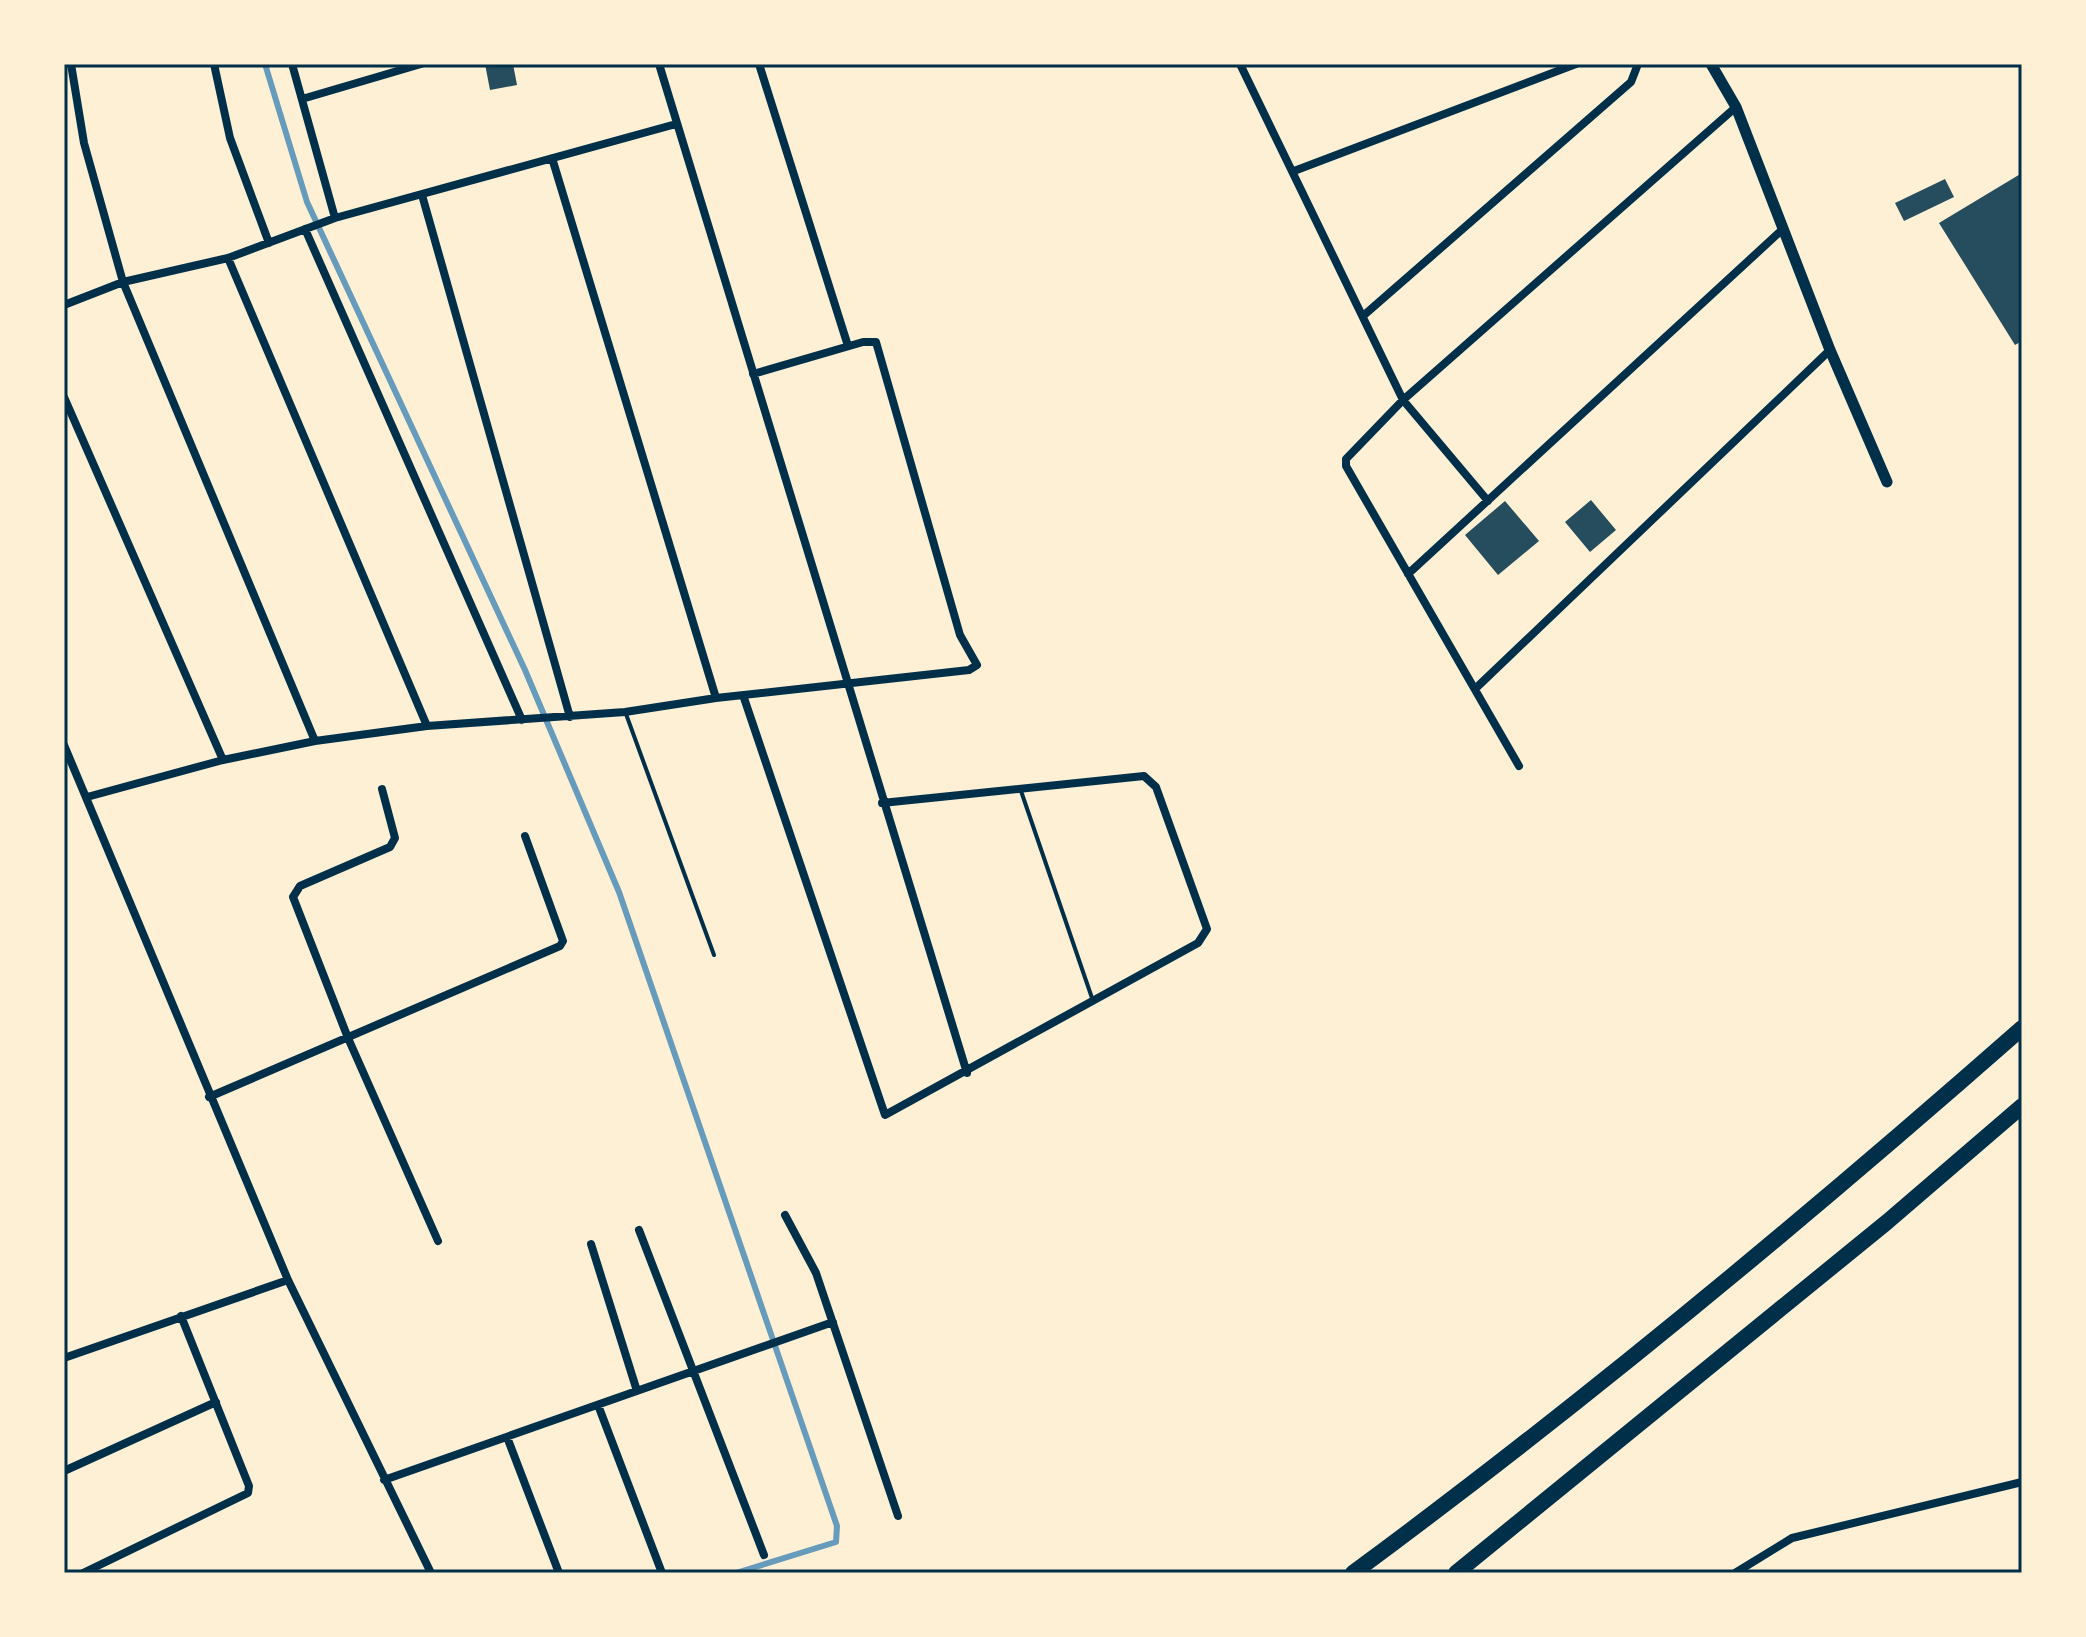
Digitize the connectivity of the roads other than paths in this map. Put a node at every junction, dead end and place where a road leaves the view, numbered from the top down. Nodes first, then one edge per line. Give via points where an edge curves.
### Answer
1 (71, 64) edge
2 (214, 64) edge
3 (292, 64) edge
4 (419, 64) edge
5 (659, 64) edge
6 (759, 64) edge
7 (1240, 64) edge
8 (1576, 64) edge
9 (1638, 64) edge
10 (1711, 64) edge
11 (302, 99) junction
12 (1736, 107) junction
13 (676, 124) junction
14 (552, 158) junction
15 (1294, 171) junction
16 (422, 195) junction
17 (335, 218) junction
18 (1784, 228) junction
19 (305, 229) junction
20 (269, 243) junction
21 (228, 258) junction
22 (123, 282) junction
23 (64, 305) edge
24 (1363, 316) junction
25 (848, 346) junction
26 (1830, 350) junction
27 (753, 374) junction
28 (64, 397) edge
29 (1403, 400) junction
30 (1887, 482) dead end
31 (1488, 501) junction
32 (1408, 574) junction
33 (848, 684) junction
34 (1475, 689) junction
35 (743, 695) junction
36 (716, 698) junction
37 (625, 712) junction
38 (570, 717) junction
39 (522, 720) junction
40 (427, 726) junction
41 (315, 741) junction
42 (64, 745) edge
43 (223, 760) junction
44 (1519, 766) dead end
45 (382, 789) dead end
46 (1020, 789) junction
47 (87, 797) junction
48 (882, 803) junction
49 (525, 836) dead end
50 (714, 955) dead end
51 (1093, 1002) junction
52 (2022, 1028) edge
53 (348, 1038) junction
54 (967, 1073) junction
55 (209, 1097) junction
56 (2022, 1106) edge
57 (785, 1215) dead end
58 (639, 1230) dead end
59 (438, 1241) dead end
60 (591, 1244) dead end
61 (288, 1280) junction
62 (181, 1316) junction
63 (833, 1322) junction
64 (64, 1358) edge
65 (692, 1372) junction
66 (637, 1391) junction
67 (216, 1402) junction
68 (598, 1405) junction
69 (507, 1437) junction
70 (64, 1471) edge
71 (384, 1480) junction
72 (2022, 1482) edge
73 (898, 1516) dead end
74 (764, 1555) dead end
75 (83, 1573) edge
76 (431, 1573) edge
77 (559, 1573) edge
78 (662, 1573) edge
79 (1353, 1573) edge
80 (1456, 1573) edge
81 (1735, 1573) edge

1 - 22 street via 84,143
2 - 20 street via 230,138
3 - 11 street
4 - 11 street
5 - 13 street
6 - 25 street
7 - 15 street
8 - 15 street
9 - 24 street via 1631,82
10 - 12 street
11 - 17 street
12 - 18 street
12 - 29 street
13 - 14 street
13 - 27 street
14 - 16 street
14 - 36 street
15 - 24 street
16 - 17 street
16 - 38 street
17 - 19 street
18 - 26 street
18 - 31 street
19 - 20 street
19 - 39 street
20 - 21 street
21 - 22 street
21 - 40 street
22 - 23 street
22 - 41 street
24 - 29 street
25 - 27 street
25 - 33 street via 876,342 960,635 977,665
26 - 30 street
26 - 34 street
27 - 33 street
28 - 43 street
29 - 31 street
29 - 32 street via 1350,452 1346,466
31 - 32 street
32 - 34 street
33 - 35 street
33 - 48 street
34 - 44 street
35 - 36 street
35 - 54 street via 881,1109 891,1115
36 - 37 street
37 - 38 street
37 - 50 lane
38 - 39 street
39 - 40 street
40 - 41 street
41 - 43 street
42 - 47 street
43 - 47 street
45 - 53 street via 395,838 390,847 300,886 293,897
46 - 48 street
46 - 51 lane
46 - 51 street via 1144,776 1151,780 1207,929 1198,943
47 - 55 street
48 - 54 street
49 - 53 street via 563,941 560,946
51 - 54 street
52 - 79 highway via 1811,1213 1544,1428
53 - 55 street
53 - 59 street
55 - 61 street
56 - 80 highway
57 - 63 street via 816,1273
58 - 65 street
60 - 66 street
61 - 62 street
61 - 71 street
62 - 64 street
62 - 67 street
63 - 65 street
63 - 73 street
65 - 66 street
65 - 74 street
66 - 68 street
67 - 70 street
67 - 75 street via 248,1493
68 - 69 street
68 - 78 street
69 - 71 street
69 - 77 street
71 - 76 street
72 - 81 street via 1792,1538

